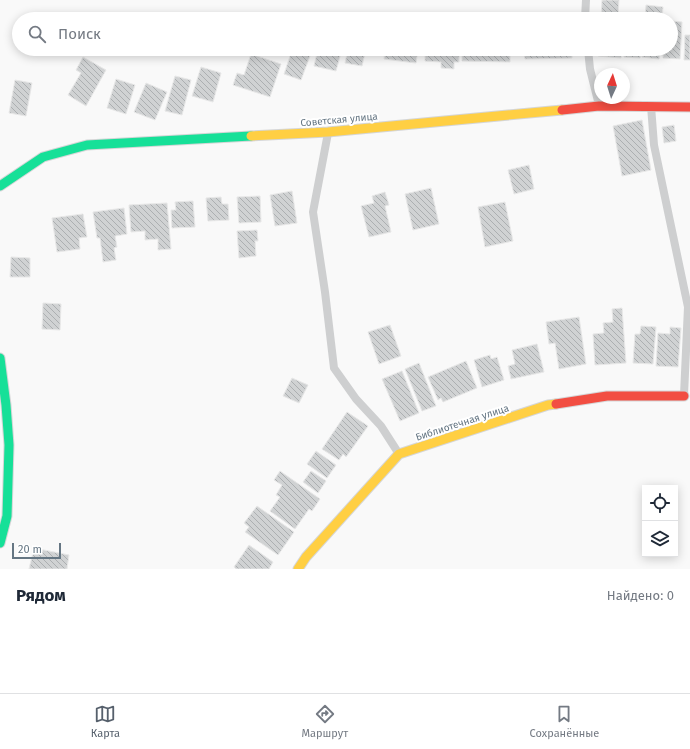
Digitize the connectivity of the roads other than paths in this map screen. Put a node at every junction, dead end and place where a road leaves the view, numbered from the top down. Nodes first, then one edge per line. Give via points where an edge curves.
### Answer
1 (586, 0) edge
2 (585, 12) edge
3 (589, 56) edge
4 (599, 106) junction
5 (650, 106) junction
6 (690, 107) edge
7 (328, 132) junction
8 (0, 186) edge
9 (0, 358) edge
10 (684, 396) joint
11 (399, 454) junction
12 (0, 543) edge
13 (298, 569) edge

1 - 2 lane
3 - 4 lane
4 - 5 street, Советская улица
4 - 7 street, Советская улица
5 - 6 street, Советская улица
5 - 10 lane via 654,145 688,307
7 - 8 street, Советская улица via 87,145 43,157
7 - 11 lane via 313,212 334,368
9 - 12 street via 9,446 7,516
10 - 11 street, Библиотечная улица via 607,396 548,405
11 - 13 street, Библиотечная улица

